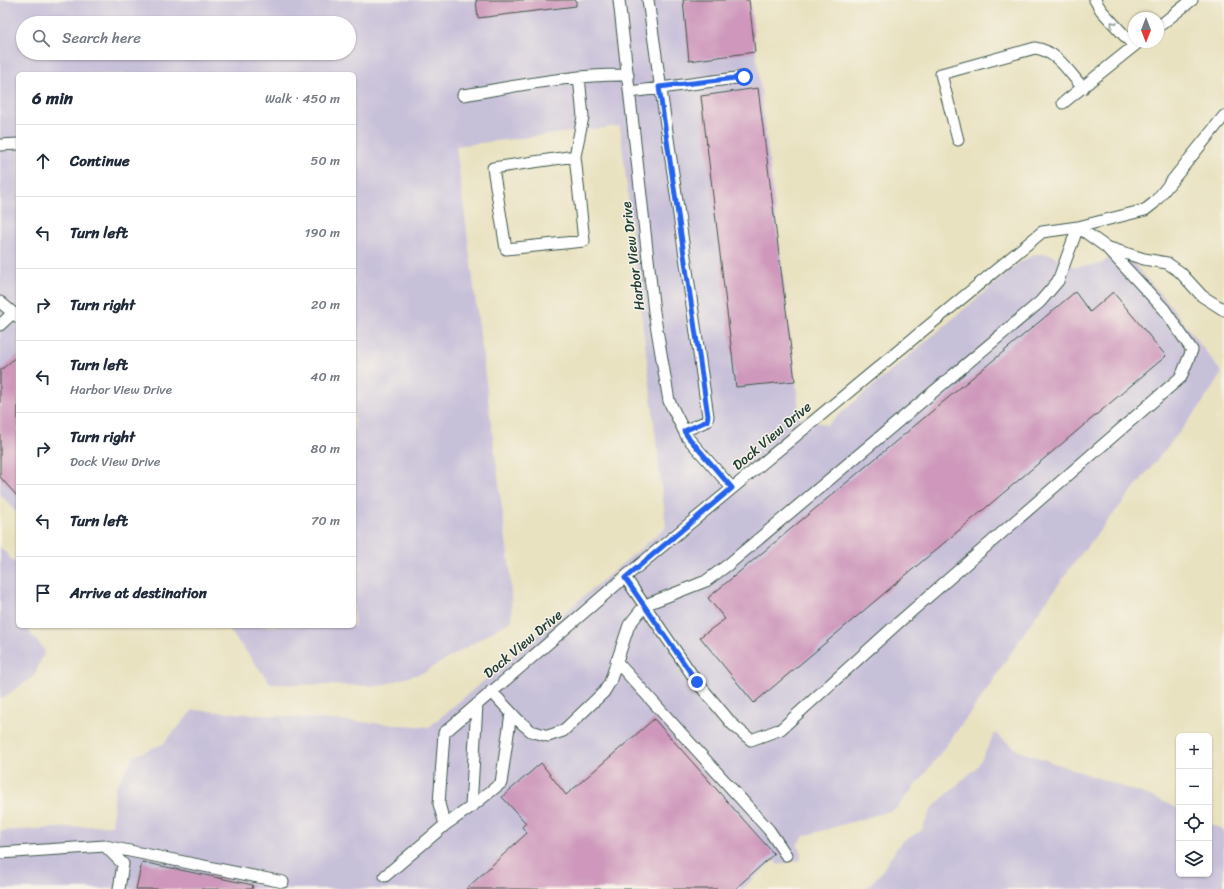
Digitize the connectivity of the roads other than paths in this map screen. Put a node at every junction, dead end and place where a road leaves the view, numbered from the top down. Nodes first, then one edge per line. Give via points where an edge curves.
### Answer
1 (619, 0) edge
2 (648, 0) edge
3 (1096, 0) edge
4 (1192, 0) edge
5 (1164, 22) edge
6 (1128, 36) edge
7 (1132, 48) edge
8 (628, 75) junction
9 (579, 77) junction
10 (744, 77) dead end
11 (659, 87) junction
12 (1083, 88) junction
13 (630, 92) junction
14 (464, 95) dead end
15 (1063, 104) dead end
16 (1224, 116) edge
17 (958, 140) dead end
18 (16, 144) edge
19 (0, 145) edge
20 (575, 156) junction
21 (1078, 227) junction
22 (1106, 247) junction
23 (0, 302) edge
24 (1224, 310) edge
25 (15, 315) edge
26 (0, 325) edge
27 (684, 431) junction
28 (732, 488) junction
29 (625, 578) junction
30 (645, 605) junction
31 (616, 661) junction
32 (491, 691) junction
33 (476, 704) junction
34 (511, 713) junction
35 (471, 807) junction
36 (445, 825) junction
37 (105, 846) junction
38 (0, 853) edge
39 (786, 855) dead end
40 (385, 876) dead end
41 (283, 882) dead end
42 (119, 889) edge

1 - 8 street, Harbor View Drive
2 - 11 street
6 -> 3 street via 1101,10
4 - 5 street
7 - 12 street
8 - 9 street
8 - 13 street, Harbor View Drive
9 - 14 street
9 - 20 street via 583,117
10 - 11 street
11 - 13 street
11 - 27 street via 708,416 707,421
12 - 15 street
12 - 17 street via 1055,56 1045,49 1035,48 941,74
13 - 27 street, Harbor View Drive via 668,401
16 - 21 street, Dock View Drive via 1154,203 1145,210
18 - 19 street
20 - 20 street via 584,241 506,249 493,168
21 - 22 street
21 - 28 street, Dock View Drive via 1042,232
21 - 30 street via 1058,281 1040,302 729,564 706,581
22 - 24 street via 1167,263 1180,272 1202,296
22 - 30 street via 1164,309 1192,350 1181,377 898,623 781,729 751,740 732,724 697,682
23 - 25 street
25 - 26 street
27 - 28 street, Harbor View Drive
28 - 29 street, Dock View Drive
29 - 30 street
29 - 32 street, Dock View Drive
30 - 31 street via 629,625
31 - 34 street via 604,692 564,731 548,736 531,731
31 - 39 street via 769,830
32 - 33 street, Dock View Drive
32 - 34 street
33 - 35 street
33 - 36 street, Dock View Drive via 444,733 439,804
34 - 35 street via 501,783
35 - 36 street
36 - 40 street
37 - 38 street
37 - 41 street
37 - 42 street via 122,864

